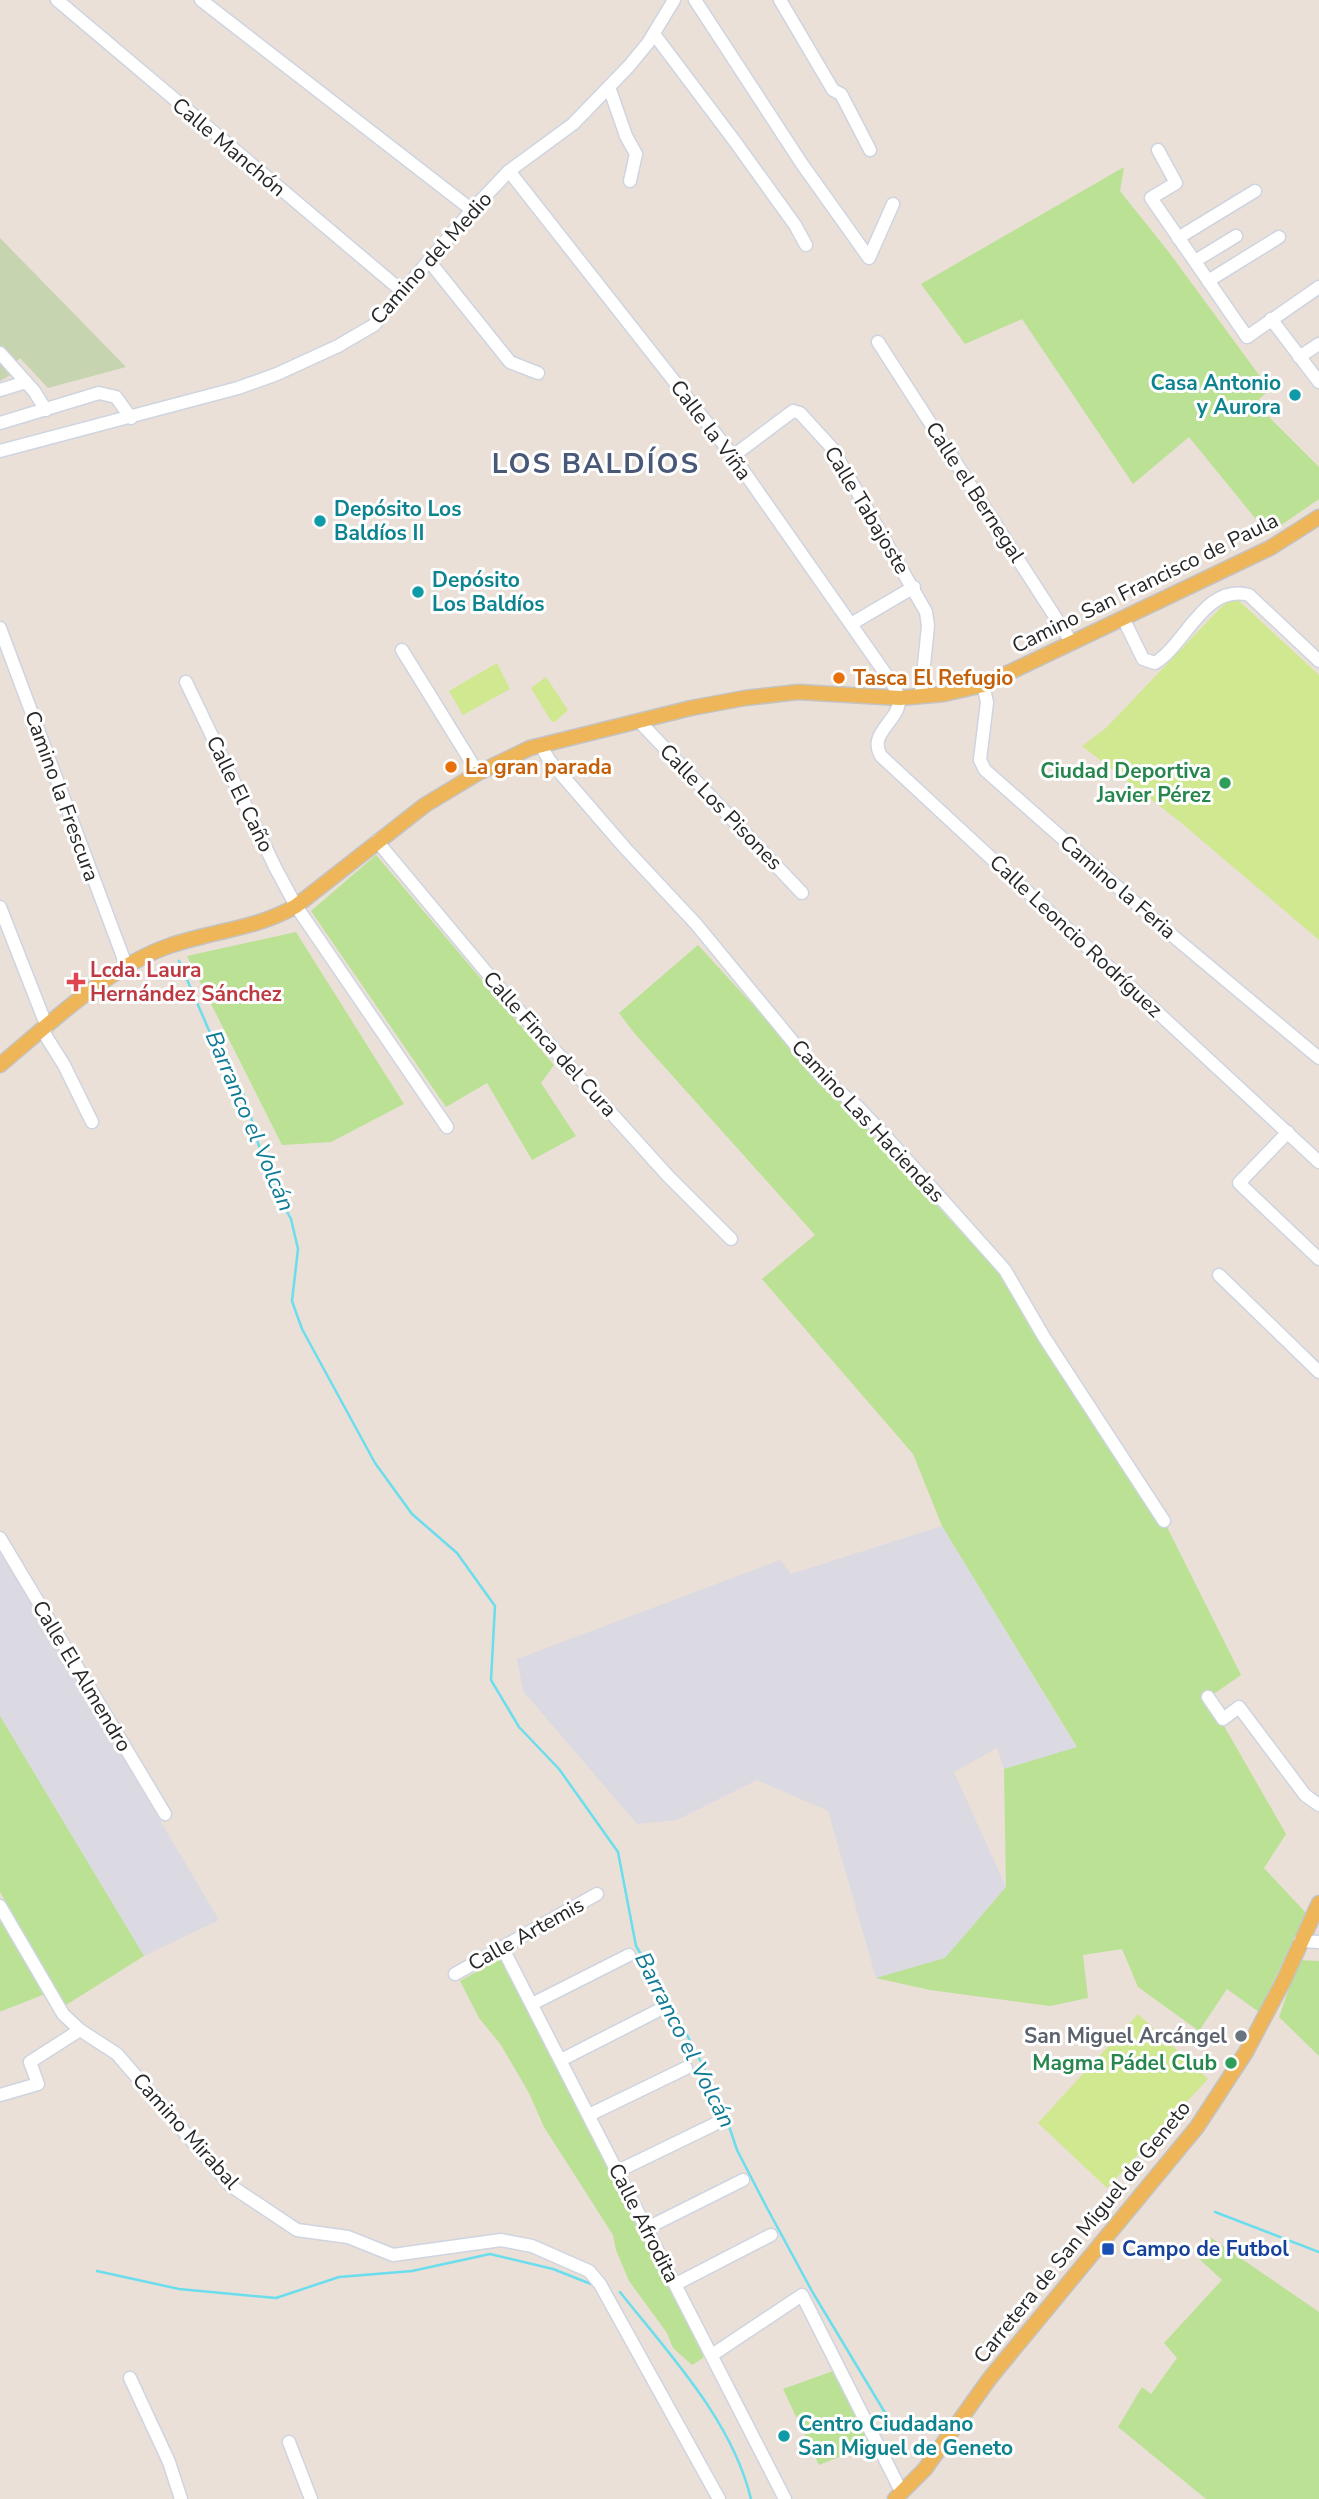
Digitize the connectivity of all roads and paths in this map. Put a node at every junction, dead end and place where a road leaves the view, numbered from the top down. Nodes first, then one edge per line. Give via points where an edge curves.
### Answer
1 (57, 0) edge
2 (201, 0) edge
3 (674, 0) edge
4 (695, 0) edge
5 (780, 0) edge
6 (654, 34) junction
7 (609, 87) junction
8 (870, 150) dead end
9 (1158, 150) dead end
10 (509, 171) junction
11 (630, 181) dead end
12 (1255, 191) dead end
13 (893, 204) dead end
14 (472, 210) junction
15 (1236, 236) dead end
16 (1279, 237) dead end
17 (1178, 238) junction
18 (806, 245) dead end
19 (429, 261) junction
20 (1195, 261) junction
21 (1208, 281) junction
22 (1319, 287) edge
23 (403, 292) junction
24 (1271, 319) junction
25 (878, 342) dead end
26 (1319, 344) edge
27 (0, 353) edge
28 (1299, 357) junction
29 (538, 373) dead end
30 (26, 382) junction
31 (1319, 382) edge
32 (0, 390) edge
33 (46, 410) junction
34 (131, 418) junction
35 (0, 423) edge
36 (0, 451) edge
37 (733, 456) junction
38 (1317, 524) edge
39 (914, 587) junction
40 (1123, 618) junction
41 (852, 624) junction
42 (0, 628) edge
43 (1072, 643) junction
44 (402, 650) dead end
45 (1319, 662) edge
46 (186, 682) dead end
47 (983, 685) junction
48 (921, 694) junction
49 (900, 698) junction
50 (639, 721) junction
51 (541, 746) junction
52 (478, 773) junction
53 (377, 841) junction
54 (802, 893) dead end
55 (296, 906) junction
56 (0, 907) edge
57 (126, 965) junction
58 (44, 1028) junction
59 (1319, 1058) edge
60 (1, 1059) edge
61 (92, 1122) dead end
62 (447, 1127) dead end
63 (1288, 1132) junction
64 (1319, 1162) edge
65 (731, 1239) dead end
66 (1319, 1259) edge
67 (1219, 1275) dead end
68 (1317, 1367) edge
69 (1164, 1521) dead end
70 (0, 1538) edge
71 (1208, 1697) dead end
72 (1319, 1805) edge
73 (165, 1814) dead end
74 (597, 1894) dead end
75 (1319, 1903) edge
76 (0, 1906) edge
77 (1300, 1941) junction
78 (1319, 1942) edge
79 (502, 1947) junction
80 (629, 1955) dead end
81 (455, 1974) dead end
82 (532, 2004) junction
83 (657, 2011) dead end
84 (80, 2029) junction
85 (561, 2060) junction
86 (686, 2068) dead end
87 (0, 2095) edge
88 (589, 2115) junction
89 (715, 2124) dead end
90 (618, 2171) junction
91 (743, 2180) dead end
92 (647, 2228) junction
93 (771, 2235) dead end
94 (676, 2284) junction
95 (712, 2355) junction
96 (130, 2378) dead end
97 (289, 2442) dead end
98 (898, 2496) edge
99 (181, 2499) edge
100 (311, 2499) edge
101 (719, 2499) edge
102 (785, 2499) edge

1 - 23 street, Calle Manchón
2 - 14 street
3 - 6 street, Camino del Medio
4 - 13 street via 869,258
5 - 8 street via 833,90 841,94
6 - 7 street, Camino del Medio
6 - 18 street
7 - 10 street, Camino del Medio via 573,124
7 - 11 street via 636,154
9 - 17 street via 1176,183 1151,198
10 - 14 street, Camino del Medio
10 - 37 street, Calle la Viña
12 - 17 street
14 - 19 street, Camino del Medio
15 - 20 street
16 - 21 street
17 - 20 street
19 - 23 street, Camino del Medio
19 - 29 street via 510,362
20 - 21 street
21 - 24 street via 1247,337
22 - 24 street
23 - 34 street, Camino del Medio via 374,325 338,346 238,388
24 - 28 street
25 - 43 street, Calle el Bernegal
26 - 28 street
27 - 30 street
28 - 31 street
30 - 32 street
30 - 33 street
33 - 34 street via 99,393 116,397
33 - 35 street
34 - 36 street, Camino del Medio
37 - 39 street, Calle Tabajoste via 793,411 800,413 832,448
37 - 41 street, Calle la Viña
38 - 40 main road, Camino San Francisco de Paula
39 - 41 street
39 - 48 street, Calle Tabajoste via 928,626
40 - 43 main road, Camino San Francisco de Paula
40 - 45 street via 1143,659 1155,663 1209,604 1237,591 1250,594
41 - 49 street, Calle la Viña
42 - 57 street, Camino la Frescura
43 - 47 main road, Camino San Francisco de Paula
44 - 52 street
46 - 55 street, Calle El Caño
47 - 48 main road, Camino San Francisco de Paula
47 - 59 street, Camino la Feria via 987,702 980,760 985,771
48 - 49 main road, Camino San Francisco de Paula
49 - 50 main road, Camino San Francisco de Paula via 798,692 718,703
49 - 63 street, Calle Leoncio Rodríguez via 896,713 876,741 881,756
50 - 51 main road, Camino San Francisco de Paula
50 - 54 street, Calle Los Pisones
51 - 52 main road, Camino San Francisco de Paula
51 - 69 street, Camino Las Haciendas via 548,760 696,924 822,1077 881,1131 1005,1270
52 - 53 main road, Camino San Francisco de Paula
53 - 55 main road, Camino San Francisco de Paula
53 - 65 street, Calle Finca del Cura via 512,1003
55 - 57 main road, Camino San Francisco de Paula via 259,923 169,946
55 - 62 street, Calle El Caño
56 - 58 street
57 - 58 main road, Camino San Francisco de Paula
58 - 60 main road, Camino San Francisco de Paula
58 - 61 street
63 - 64 street, Calle Leoncio Rodríguez
63 - 66 street via 1239,1183
67 - 68 street
70 - 73 street, Calle El Almendro
71 - 72 street via 1223,1719 1239,1707 1306,1795
74 - 79 street, Calle Artemis
75 - 77 main road, Carretera de San Miguel de Geneto
76 - 84 street, Camino Mirabal via 63,2014
77 - 78 street
77 - 98 main road, Carretera de San Miguel de Geneto via 1246,2052 1197,2127 990,2378 925,2469
79 - 81 street, Calle Artemis
79 - 82 street, Calle Afrodita
80 - 82 street
82 - 85 street, Calle Afrodita
83 - 85 street
84 - 87 street via 30,2062 38,2084
84 - 101 street, Camino Mirabal via 117,2054 231,2186 297,2230 348,2237 393,2255 501,2240 532,2246 589,2271
85 - 88 street, Calle Afrodita
86 - 88 street
88 - 90 street, Calle Afrodita
89 - 90 street
90 - 92 street, Calle Afrodita
91 - 92 street
92 - 94 street, Calle Afrodita
93 - 94 street
94 - 95 street, Calle Afrodita
95 - 98 street via 802,2295
95 - 102 street, Calle Afrodita
96 - 99 street
97 - 100 street

